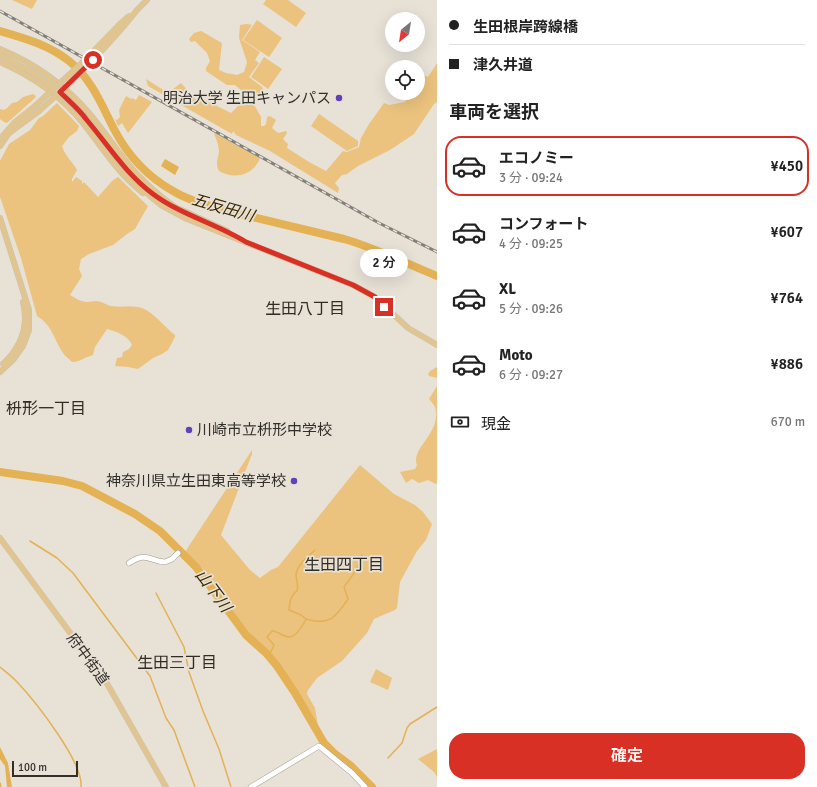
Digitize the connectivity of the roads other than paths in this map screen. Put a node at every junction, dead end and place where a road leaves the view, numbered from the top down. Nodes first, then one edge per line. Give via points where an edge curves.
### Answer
1 (147, 0) edge
2 (138, 10) junction
3 (2, 52) edge
4 (15, 56) junction
5 (1, 62) edge
6 (10, 67) junction
7 (55, 88) junction
8 (60, 92) junction
9 (37, 109) junction
10 (91, 115) junction
11 (82, 122) junction
12 (0, 139) edge
13 (0, 146) edge
14 (133, 177) junction
15 (161, 205) junction
16 (175, 207) junction
17 (0, 218) edge
18 (0, 229) edge
19 (246, 242) junction
20 (437, 345) edge
21 (0, 367) edge
22 (0, 372) edge
23 (0, 538) edge
24 (178, 553) dead end
25 (130, 564) dead end
26 (166, 787) edge
27 (251, 787) edge
28 (366, 787) edge

1 - 2 main road
2 - 7 main road, bridge via 119,25
2 - 8 main road, bridge via 87,68
3 - 4 main road
3 - 5 main road via 7,57
3 - 7 main road, bridge
4 - 6 main road via 10,61
4 - 10 main road via 62,85
5 - 6 main road
6 - 11 main road via 45,87
7 - 8 main road, bridge
7 - 9 main road, bridge
8 - 9 main road, bridge
8 - 14 main road, bridge via 85,117
9 - 12 main road via 16,122
9 - 13 main road via 9,133
10 - 11 main road
10 - 16 main road via 136,173
11 - 15 main road via 128,181
14 - 15 main road
14 - 16 main road
15 - 19 main road via 187,219
16 - 19 main road
17 - 22 main road via 29,310 29,330 23,346
18 - 21 main road via 26,312 25,328 20,343
19 - 20 main road via 363,290 375,297 408,328
23 - 26 main road, 府中街道 via 105,680
24 - 25 street via 165,562 144,557
27 - 28 street via 319,746

